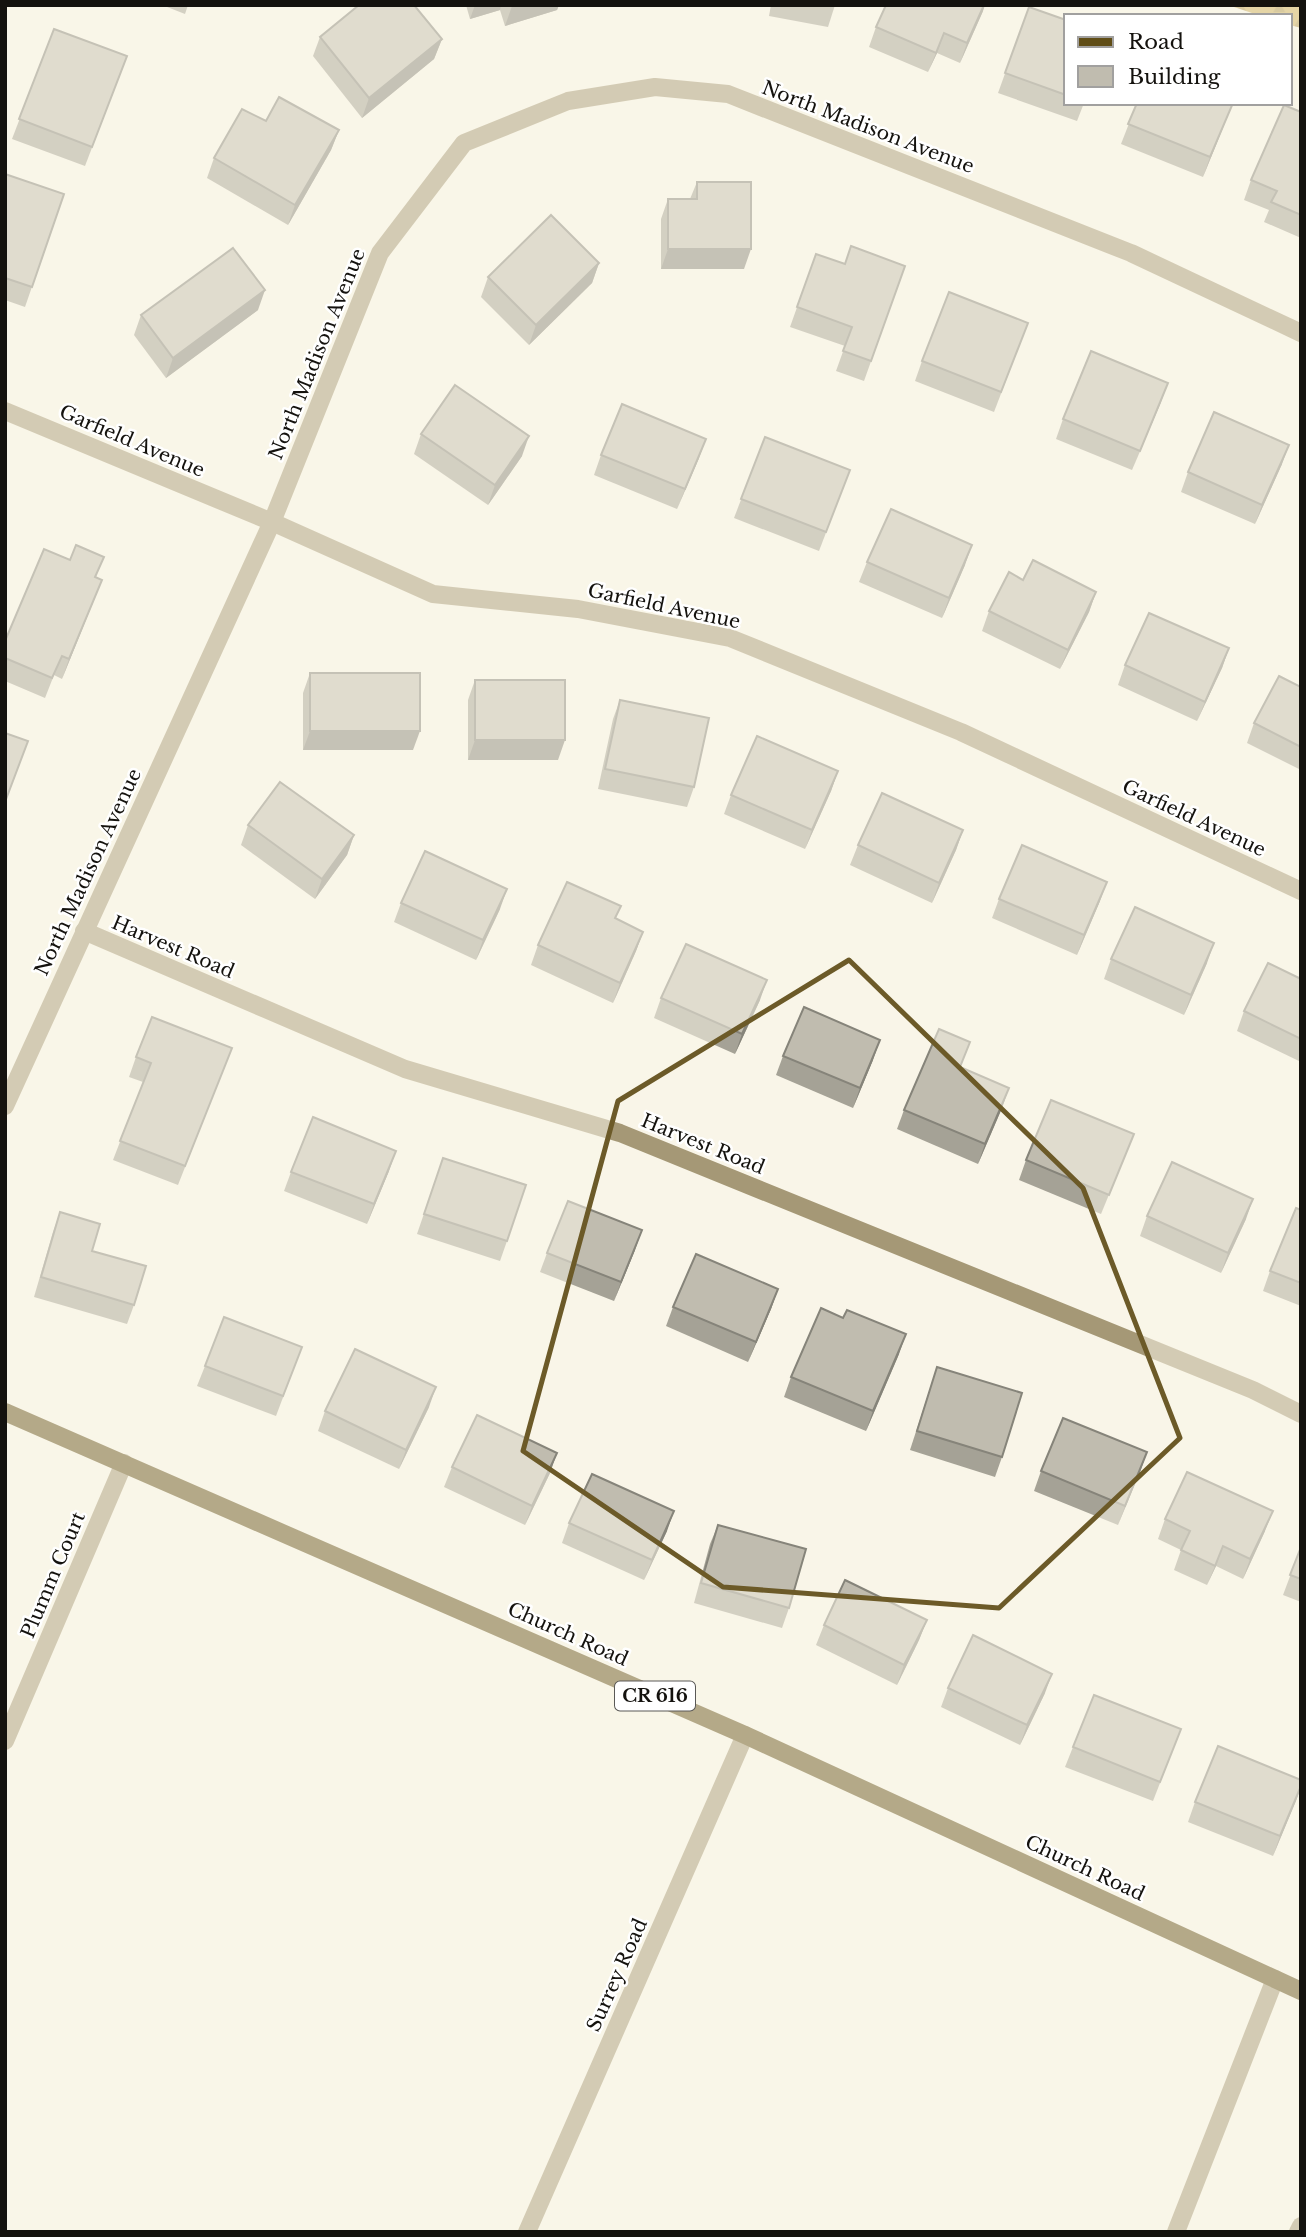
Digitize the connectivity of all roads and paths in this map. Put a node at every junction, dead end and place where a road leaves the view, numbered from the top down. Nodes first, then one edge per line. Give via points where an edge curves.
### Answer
1 (1301, 333) edge
2 (5, 411) edge
3 (272, 522) junction
4 (1301, 891) edge
5 (84, 931) junction
6 (5, 1105) edge
7 (5, 1412) edge
8 (1301, 1413) edge
9 (124, 1463) junction
10 (745, 1735) junction
11 (5, 1741) edge
12 (1275, 1979) junction
13 (1301, 1991) edge
14 (1301, 2226) edge
15 (527, 2232) edge
16 (1177, 2232) edge
17 (1298, 2232) edge

1 - 3 street, North Madison Avenue via 1131,253 728,94 654,88 568,101 464,143 380,253
2 - 3 street, Garfield Avenue
3 - 4 street, Garfield Avenue via 433,594 578,609 730,638 961,732
3 - 5 street, North Madison Avenue
5 - 6 street, North Madison Avenue
5 - 8 street, Harvest Road via 405,1069 620,1133
7 - 9 main road, Church Road / CR 616
9 - 10 main road, Church Road / CR 616
9 - 11 street, Plumm Court
10 - 12 main road, Church Road / CR 616
10 - 15 street, Surrey Road
12 - 13 main road, Church Road / CR 616
12 - 16 street
14 - 17 street

